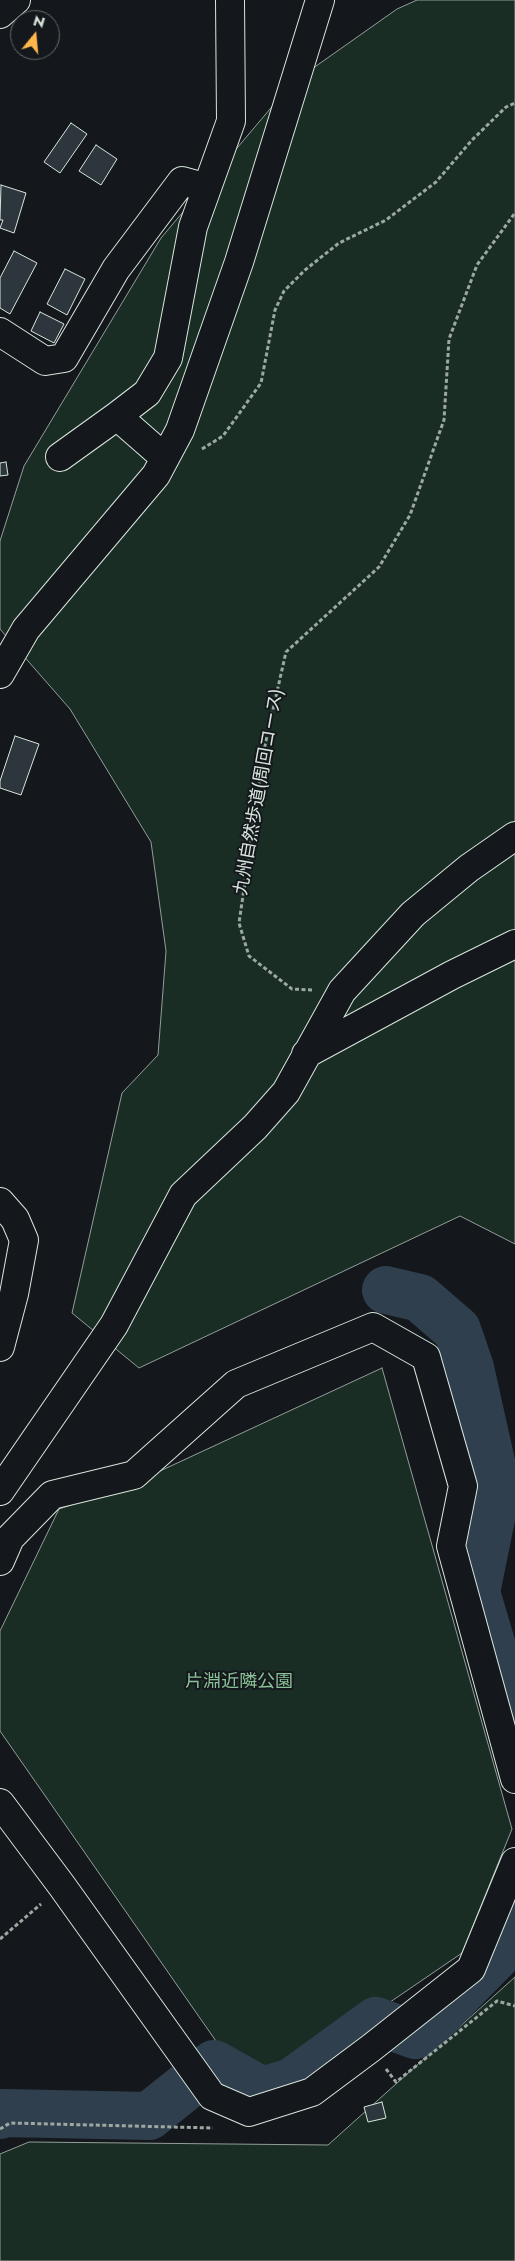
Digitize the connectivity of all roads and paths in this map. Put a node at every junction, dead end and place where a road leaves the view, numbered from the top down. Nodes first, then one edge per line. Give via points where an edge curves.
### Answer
1 (16, 0) edge
2 (230, 0) edge
3 (320, 0) edge
4 (0, 14) edge
5 (515, 103) edge
6 (207, 188) junction
7 (515, 213) edge
8 (0, 332) edge
9 (117, 416) junction
10 (60, 457) dead end
11 (165, 458) junction
12 (0, 674) edge
13 (515, 836) edge
14 (515, 944) edge
15 (342, 991) junction
16 (306, 1054) junction
17 (0, 1202) edge
18 (0, 1347) edge
19 (0, 1491) edge
20 (3, 1544) edge
21 (515, 1779) edge
22 (0, 1803) edge
23 (515, 1862) edge
24 (62, 1886) junction
25 (0, 1939) edge
26 (515, 2006) edge
27 (372, 2048) junction
28 (215, 2128) dead end
29 (0, 2129) edge

1 - 4 street
2 - 6 street via 231,121
3 - 11 street via 239,262 180,430
5 - 11 path via 506,107 472,140 436,182 386,220 339,243 284,291 275,310 262,383 223,436 183,460
6 - 8 street via 182,181 116,268 64,358 45,361
6 - 9 street via 193,227 168,358 147,392
7 - 15 path, 九州自然歩道(周回コース) via 477,265 449,339 444,420 410,515 379,567 286,652 267,736 239,923 248,956 292,989
9 - 10 street
9 - 11 street
11 - 12 street via 156,475 26,629
13 - 15 street via 469,868 413,914
14 - 16 street
15 - 16 street
16 - 19 street via 286,1092 255,1127 183,1195 114,1325
17 - 18 street via 15,1218 24,1240
20 - 21 street via 52,1495 134,1475 236,1384 373,1327 426,1357 463,1486 450,1546
22 - 24 street
23 - 27 street via 471,1969
24 - 25 path
24 - 27 street via 212,2096 249,2112 312,2092
26 - 27 path via 497,2001 396,2082
28 - 29 path via 10,2123

